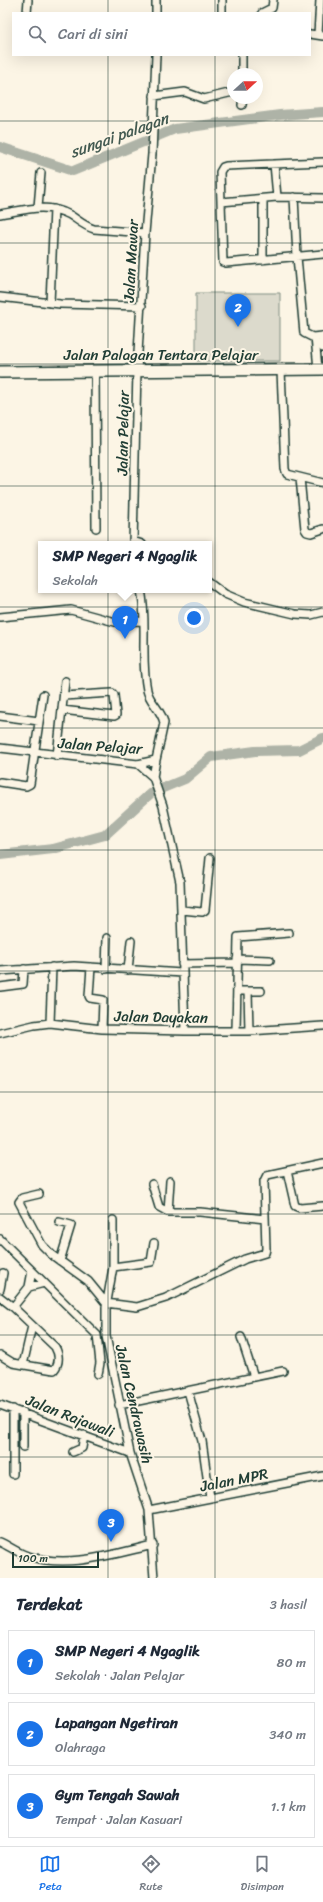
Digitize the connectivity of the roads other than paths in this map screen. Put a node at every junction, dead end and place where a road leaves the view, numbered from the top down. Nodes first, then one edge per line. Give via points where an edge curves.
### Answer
1 (28, 0) edge
2 (156, 0) edge
3 (222, 0) edge
4 (273, 0) edge
5 (320, 0) edge
6 (27, 12) edge
7 (156, 12) edge
8 (222, 12) edge
9 (264, 12) edge
10 (317, 34) edge
11 (156, 56) edge
12 (242, 56) edge
13 (242, 68) edge
14 (227, 93) edge
15 (154, 96) junction
16 (323, 162) edge
17 (274, 164) junction
18 (41, 173) dead end
19 (277, 197) junction
20 (294, 197) junction
21 (323, 198) edge
22 (263, 199) junction
23 (221, 202) junction
24 (38, 207) junction
25 (54, 209) junction
26 (0, 214) edge
27 (145, 233) junction
28 (323, 254) edge
29 (296, 257) junction
30 (263, 260) junction
31 (0, 297) edge
32 (50, 303) junction
33 (142, 306) junction
34 (320, 336) edge
35 (323, 348) edge
36 (321, 369) edge
37 (137, 370) junction
38 (281, 370) junction
39 (94, 371) junction
40 (0, 372) edge
41 (300, 478) junction
42 (323, 483) edge
43 (96, 528) dead end
44 (323, 529) edge
45 (133, 541) edge
46 (212, 584) edge
47 (142, 593) edge
48 (323, 612) edge
49 (0, 618) edge
50 (143, 621) junction
51 (65, 681) dead end
52 (43, 695) dead end
53 (64, 696) junction
54 (62, 710) junction
55 (0, 716) edge
56 (39, 721) junction
57 (0, 748) edge
58 (34, 753) junction
59 (57, 756) junction
60 (156, 760) junction
61 (138, 764) junction
62 (154, 779) junction
63 (0, 782) edge
64 (210, 858) dead end
65 (182, 910) junction
66 (289, 932) dead end
67 (107, 938) dead end
68 (131, 941) dead end
69 (270, 960) dead end
70 (237, 961) junction
71 (182, 964) junction
72 (52, 967) junction
73 (91, 967) junction
74 (24, 969) junction
75 (106, 969) junction
76 (128, 970) junction
77 (0, 971) edge
78 (182, 974) junction
79 (0, 987) edge
80 (237, 991) junction
81 (248, 991) junction
82 (261, 991) dead end
83 (50, 1024) junction
84 (323, 1026) edge
85 (102, 1029) junction
86 (236, 1030) junction
87 (185, 1031) junction
88 (249, 1031) junction
89 (0, 1033) edge
90 (323, 1163) edge
91 (287, 1171) junction
92 (170, 1181) dead end
93 (152, 1184) dead end
94 (39, 1194) dead end
95 (323, 1206) edge
96 (168, 1212) junction
97 (265, 1218) junction
98 (113, 1220) dead end
99 (59, 1222) dead end
100 (0, 1239) edge
101 (154, 1243) dead end
102 (60, 1261) junction
103 (113, 1267) junction
104 (32, 1271) junction
105 (3, 1273) dead end
106 (44, 1283) junction
107 (29, 1287) junction
108 (0, 1289) edge
109 (0, 1297) edge
110 (106, 1303) junction
111 (13, 1307) junction
112 (32, 1326) junction
113 (241, 1337) dead end
114 (0, 1355) edge
115 (23, 1365) junction
116 (283, 1371) dead end
117 (98, 1374) dead end
118 (254, 1377) junction
119 (188, 1392) junction
120 (0, 1405) edge
121 (119, 1405) junction
122 (13, 1409) junction
123 (23, 1412) junction
124 (84, 1435) junction
125 (22, 1447) dead end
126 (72, 1452) dead end
127 (130, 1453) junction
128 (13, 1474) dead end
129 (323, 1476) edge
130 (210, 1498) junction
131 (149, 1510) junction
132 (0, 1542) edge
133 (152, 1545) junction
134 (154, 1578) edge

1 - 6 street
2 - 7 street
3 - 8 street
4 - 9 street via 272,8
5 - 10 street
11 - 15 street, Jalan Mawar
12 - 13 street
14 - 15 street via 204,99 185,92
15 - 27 street, Jalan Mawar
16 - 17 street
17 - 19 street
17 - 23 street via 223,167 220,172
18 - 24 street
19 - 20 street
19 - 22 street
20 - 21 street
20 - 29 street
22 - 23 street
22 - 30 street
23 - 30 street via 223,262
24 - 25 street
24 - 26 street
25 - 27 street via 70,215 86,227
25 - 32 street
27 - 33 street, Jalan Mawar
28 - 29 street
29 - 30 street
29 - 34 street via 304,333
31 - 32 street
32 - 33 street
33 - 37 street, Jalan Mawar
34 - 35 street
34 - 36 street
36 - 38 main road, Jalan Palagan Tentara Pelajar
37 - 38 main road, Jalan Palagan Tentara Pelajar
37 - 39 main road, Jalan Palagan Tentara Pelajar
37 - 45 street, Jalan Pelajar
38 - 41 street via 285,469 287,474
39 - 40 main road, Jalan Palagan Tentara Pelajar
39 - 43 street
41 - 42 street
41 - 44 street via 305,529 311,533
46 - 48 street via 225,594 244,602 295,614
47 - 50 street, Jalan Pelajar
49 - 50 street via 71,610 115,622
50 - 60 street, Jalan Pelajar via 147,688 164,723
51 - 53 street
52 - 56 street
53 - 54 street
53 - 54 street via 112,693 116,715
54 - 59 street
55 - 56 street
56 - 58 street
57 - 58 street, Jalan Pelajar
58 - 59 street, Jalan Pelajar
58 - 63 street via 28,786
59 - 61 street, Jalan Pelajar
60 - 61 street, Jalan Pelajar
60 - 62 street
61 - 62 street
62 - 65 street via 178,869
64 - 65 street via 205,910
65 - 71 street
66 - 70 street via 239,936
67 - 75 street
68 - 76 street
69 - 70 street
70 - 71 street
70 - 80 street
71 - 78 street
72 - 73 street
72 - 74 street
72 - 83 street
73 - 75 street
73 - 85 street via 89,997 103,1000
74 - 77 street
74 - 79 street via 24,984
75 - 76 street
76 - 78 street
78 - 87 street
80 - 81 street
80 - 86 street
81 - 82 street
81 - 88 street
83 - 85 street, Jalan Dayakan
83 - 89 street, Jalan Dayakan
84 - 88 street, Jalan Dayakan
85 - 87 street, Jalan Dayakan
86 - 87 street, Jalan Dayakan
86 - 88 street, Jalan Dayakan
90 - 91 street
91 - 95 street via 295,1206
91 - 97 street via 267,1175 265,1178
92 - 96 street
93 - 96 street via 159,1207
94 - 102 street via 22,1198 19,1204 42,1245
96 - 97 street
97 - 110 street via 266,1249 263,1254 245,1259 166,1298 137,1307
98 - 103 street, Jalan Cendrawasih
99 - 102 street via 71,1225
100 - 104 street
101 - 103 street via 151,1262
102 - 110 street via 88,1281
103 - 110 street, Jalan Cendrawasih
104 - 106 street
104 - 107 street
105 - 108 street
106 - 107 street
106 - 117 street via 98,1335
107 - 111 street
109 - 111 street
110 - 121 street, Jalan Cendrawasih via 106,1336
111 - 112 street
112 - 115 street
112 - 115 street via 55,1347 58,1363 54,1370
113 - 118 street
114 - 115 street via 13,1363
116 - 118 street
118 - 119 street
119 - 121 street
119 - 130 street via 202,1441
120 - 122 street, Jalan Rajawali
121 - 127 street, Jalan Cendrawasih
122 - 123 street, Jalan Rajawali
122 - 128 street
123 - 124 street, Jalan Rajawali
123 - 125 street
124 - 126 street via 83,1447
124 - 127 street, Jalan Rajawali
127 - 131 street, Jalan Cendrawasih
129 - 130 street, Jalan MPR
130 - 131 street, Jalan MPR
131 - 133 street, Jalan Cendrawasih
132 - 133 street via 27,1556 43,1560 97,1558
133 - 134 street, Jalan Cendrawasih

